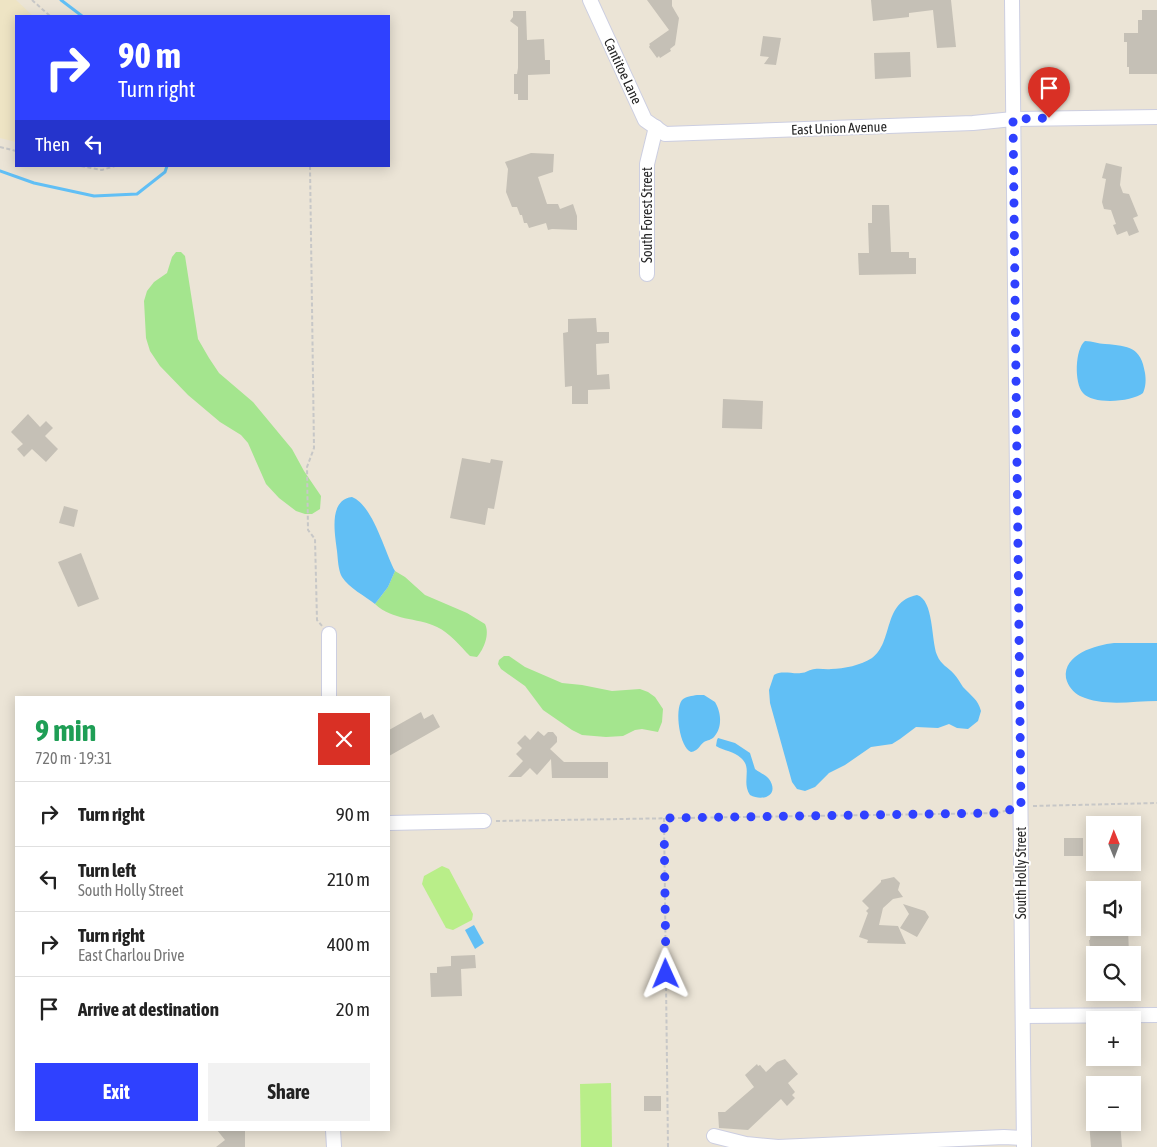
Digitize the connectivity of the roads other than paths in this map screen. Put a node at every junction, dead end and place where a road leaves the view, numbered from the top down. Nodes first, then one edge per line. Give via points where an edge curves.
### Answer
1 (590, 0) edge
2 (1012, 0) edge
3 (1157, 117) edge
4 (1013, 119) junction
5 (660, 131) junction
6 (647, 274) dead end
7 (329, 634) road end
8 (329, 696) edge
9 (484, 821) road end
10 (390, 823) edge
11 (1157, 1015) edge
12 (1022, 1016) junction
13 (333, 1131) edge
14 (714, 1136) dead end
15 (1024, 1143) edge
16 (334, 1147) edge

1 - 5 street, Cantitoe Lane via 646,120
2 - 4 street, South Holly Street
3 - 4 street, East Union Avenue
4 - 5 street, East Union Avenue via 973,123
4 - 12 street, South Holly Street
5 - 6 street, South Forest Street via 647,164
7 - 8 street
9 - 10 street
11 - 12 street
12 - 15 street, South Holly Street
13 - 16 street
14 - 15 street via 778,1147 1004,1137

